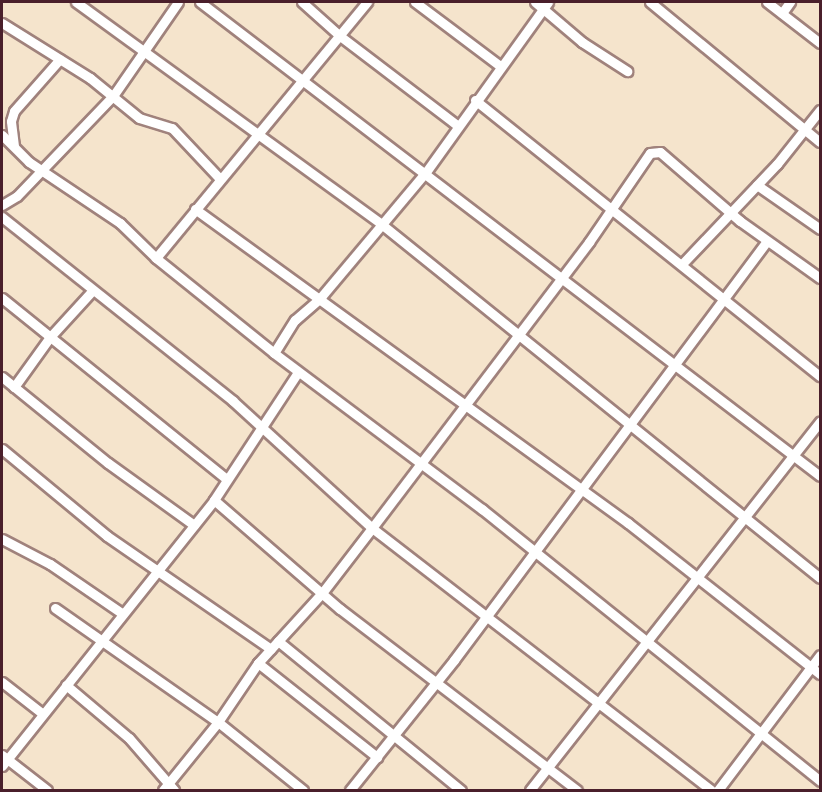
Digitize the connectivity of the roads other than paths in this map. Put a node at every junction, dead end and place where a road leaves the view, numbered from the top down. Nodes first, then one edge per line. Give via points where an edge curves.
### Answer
1 (76, 2) edge
2 (178, 2) edge
3 (200, 2) edge
4 (302, 2) edge
5 (367, 2) edge
6 (416, 2) edge
7 (650, 2) edge
8 (767, 2) edge
9 (790, 2) edge
10 (542, 4) edge
11 (782, 14) junction
12 (2, 23) edge
13 (340, 36) junction
14 (820, 43) edge
15 (143, 49) junction
16 (60, 59) junction
17 (499, 65) junction
18 (627, 71) dead end
19 (303, 80) junction
20 (113, 96) junction
21 (475, 100) junction
22 (820, 110) edge
23 (457, 125) junction
24 (804, 128) junction
25 (258, 131) junction
26 (2, 135) edge
27 (820, 142) edge
28 (15, 150) junction
29 (43, 171) junction
30 (426, 172) junction
31 (220, 179) junction
32 (757, 185) junction
33 (2, 205) edge
34 (195, 209) junction
35 (612, 211) junction
36 (730, 211) junction
37 (2, 217) edge
38 (380, 223) junction
39 (820, 229) edge
40 (767, 241) junction
41 (156, 258) junction
42 (682, 264) junction
43 (562, 277) junction
44 (820, 278) edge
45 (92, 291) junction
46 (321, 297) junction
47 (2, 298) edge
48 (726, 298) junction
49 (517, 334) junction
50 (50, 337) junction
51 (274, 353) junction
52 (676, 363) junction
53 (298, 372) junction
54 (820, 376) edge
55 (2, 377) edge
56 (14, 387) junction
57 (466, 405) junction
58 (820, 421) edge
59 (628, 424) junction
60 (261, 428) junction
61 (2, 449) edge
62 (795, 455) junction
63 (419, 465) junction
64 (820, 476) edge
65 (226, 479) junction
66 (580, 489) junction
67 (214, 500) junction
68 (745, 519) junction
69 (194, 525) junction
70 (372, 528) junction
71 (2, 538) edge
72 (535, 552) junction
73 (157, 570) junction
74 (820, 578) edge
75 (699, 579) junction
76 (322, 593) junction
77 (55, 608) dead end
78 (123, 614) junction
79 (485, 618) junction
80 (101, 642) junction
81 (647, 642) junction
82 (274, 645) junction
83 (820, 655) edge
84 (258, 663) junction
85 (811, 666) junction
86 (820, 674) edge
87 (2, 682) edge
88 (436, 682) junction
89 (66, 685) junction
90 (597, 704) junction
91 (43, 714) junction
92 (218, 722) junction
93 (761, 734) junction
94 (392, 737) junction
95 (376, 757) junction
96 (3, 760) edge
97 (546, 767) junction
98 (820, 781) edge
99 (168, 789) edge
100 (47, 790) edge
101 (303, 790) edge
102 (350, 790) edge
103 (461, 790) edge
104 (530, 790) edge
105 (577, 790) edge
106 (711, 790) edge
107 (718, 790) edge

1 - 15 street
2 - 15 street
3 - 19 street
4 - 13 street
5 - 13 street
6 - 17 street
7 - 24 street
8 - 11 street
9 - 11 street
10 - 17 street
10 - 18 street via 582,42
11 - 14 street
12 - 16 street
13 - 19 street
13 - 23 street
15 - 20 street
15 - 25 street
16 - 20 street
16 - 28 street via 14,111 11,136
17 - 21 street
19 - 25 street
19 - 30 street
20 - 29 street
20 - 31 street via 139,118 172,128
21 - 23 street
21 - 35 street
22 - 24 street
23 - 30 street
24 - 27 street
24 - 32 street
25 - 31 street
25 - 38 street
26 - 28 street
28 - 29 street
29 - 33 street
29 - 41 street via 120,223
30 - 38 street
30 - 43 street
31 - 34 street
32 - 36 street
32 - 39 street
34 - 41 street
34 - 46 street
35 - 36 street via 655,150
35 - 42 street
35 - 43 street
36 - 40 street
36 - 42 street
37 - 45 street
38 - 46 street
38 - 49 street
40 - 44 street
40 - 48 street
41 - 51 street
42 - 48 street
43 - 49 street
43 - 52 street
45 - 50 street
45 - 60 street via 233,401
46 - 51 street via 295,320
46 - 57 street
47 - 50 street
48 - 52 street
48 - 54 street
49 - 57 street
49 - 59 street
50 - 56 street
50 - 65 street
51 - 53 street
52 - 59 street
52 - 62 street
53 - 60 street
53 - 63 street
55 - 56 street
56 - 69 street via 108,463
57 - 63 street
57 - 66 street
58 - 62 street
59 - 66 street
59 - 68 street
60 - 65 street
60 - 70 street
61 - 73 street via 107,536
62 - 64 street
62 - 68 street
63 - 70 street
63 - 72 street
65 - 67 street
66 - 72 street
66 - 75 street
67 - 69 street
67 - 76 street
68 - 74 street
68 - 75 street
69 - 73 street
70 - 76 street
70 - 79 street
71 - 78 street via 50,564
72 - 79 street
72 - 81 street
73 - 78 street
73 - 82 street
75 - 81 street
75 - 85 street
76 - 82 street
76 - 88 street
77 - 80 street
78 - 80 street
79 - 88 street
79 - 90 street
80 - 89 street
80 - 92 street
81 - 90 street
81 - 93 street
82 - 84 street
82 - 94 street
83 - 85 street
84 - 92 street
84 - 95 street
85 - 86 street
85 - 93 street
87 - 91 street
88 - 94 street
88 - 97 street
89 - 91 street
89 - 99 street via 129,738
90 - 97 street
90 - 106 street
91 - 96 street
92 - 99 street
92 - 101 street
93 - 98 street
93 - 107 street
94 - 95 street
94 - 103 street
95 - 102 street
96 - 100 street
97 - 104 street
97 - 105 street

